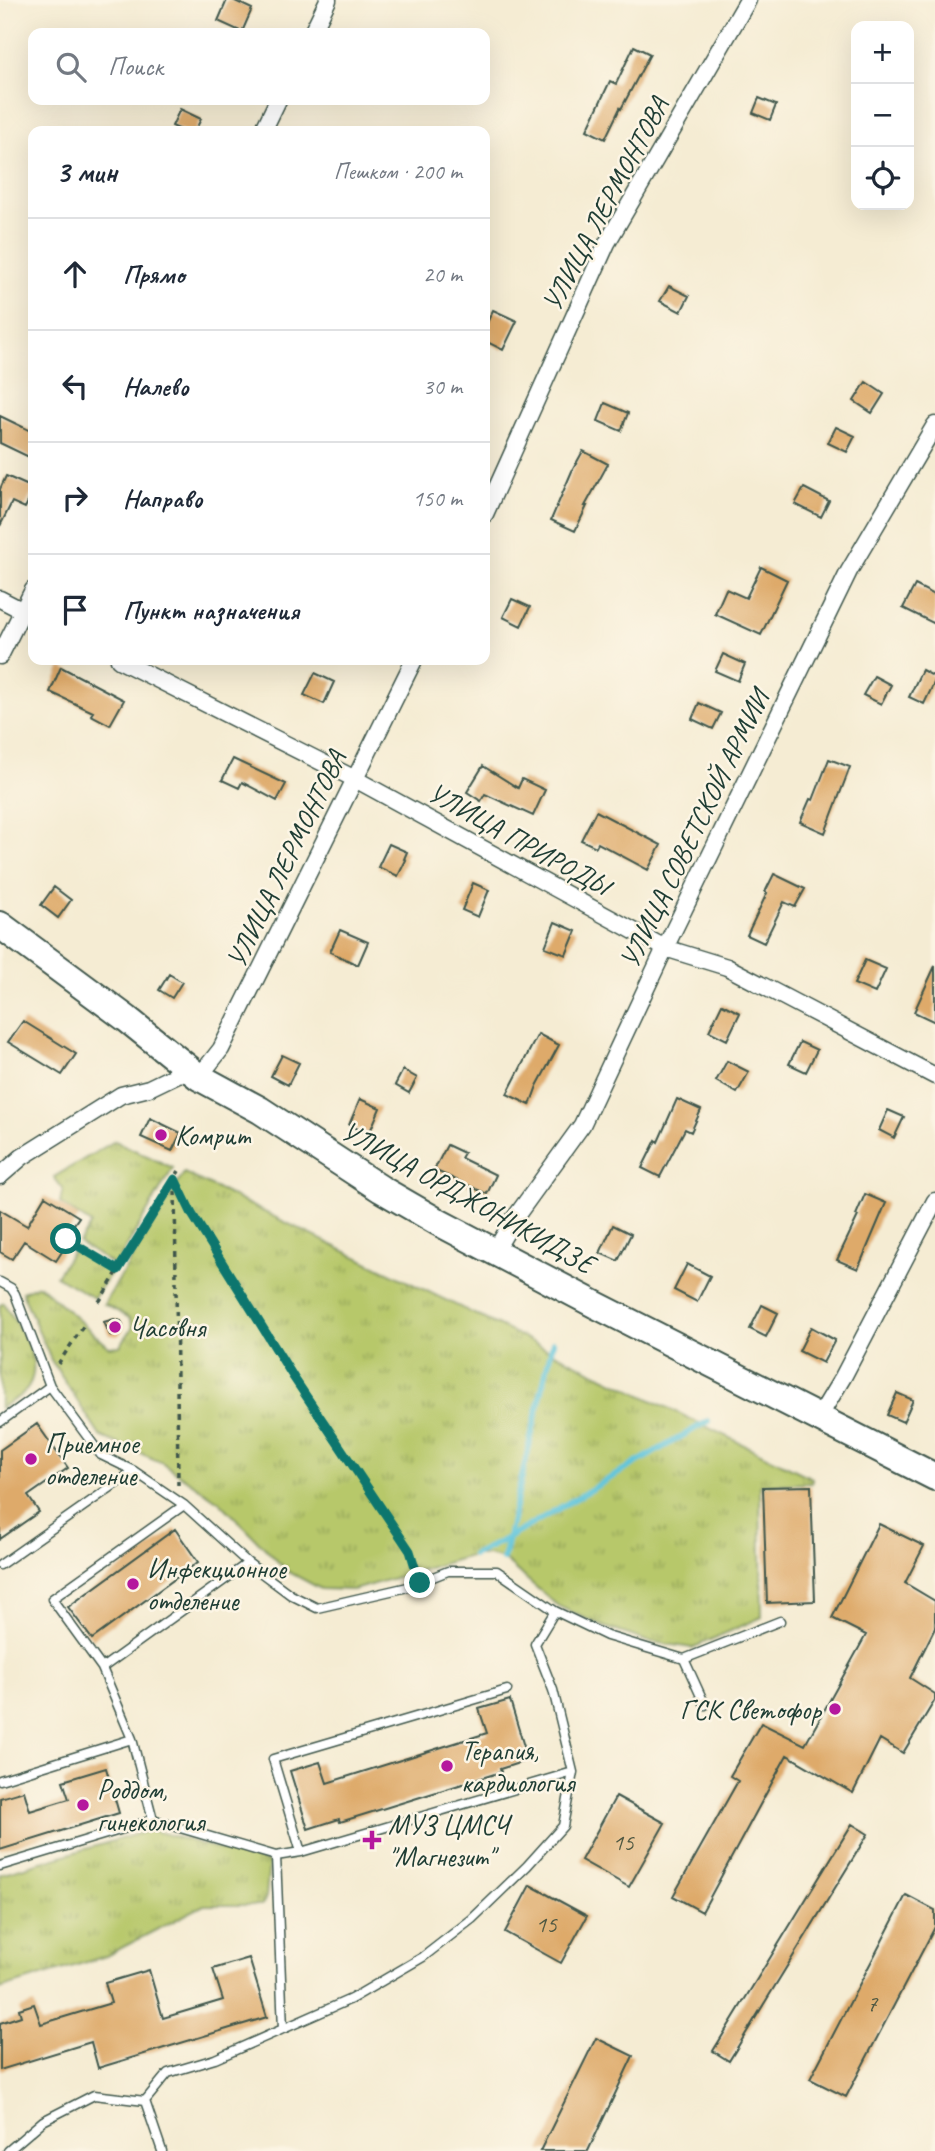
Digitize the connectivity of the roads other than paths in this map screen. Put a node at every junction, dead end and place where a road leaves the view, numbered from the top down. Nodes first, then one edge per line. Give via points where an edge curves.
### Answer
1 (328, 0) edge
2 (748, 0) edge
3 (314, 28) edge
4 (275, 105) edge
5 (265, 126) edge
6 (935, 425) edge
7 (490, 503) edge
8 (0, 599) edge
9 (28, 614) edge
10 (0, 656) edge
11 (129, 665) edge
12 (412, 665) edge
13 (355, 779) junction
14 (0, 925) edge
15 (665, 948) junction
16 (935, 1076) edge
17 (199, 1077) junction
18 (0, 1176) edge
19 (935, 1201) edge
20 (495, 1251) junction
21 (0, 1282) edge
22 (49, 1383) junction
23 (819, 1417) junction
24 (0, 1422) edge
25 (134, 1471) junction
26 (935, 1477) edge
27 (181, 1503) junction
28 (248, 1563) junction
29 (0, 1565) edge
30 (555, 1611) junction
31 (780, 1621) dead end
32 (684, 1659) junction
33 (102, 1668) junction
34 (506, 1689) dead end
35 (705, 1705) dead end
36 (132, 1740) junction
37 (573, 1772) junction
38 (0, 1780) edge
39 (153, 1820) junction
40 (301, 1852) junction
41 (276, 1856) junction
42 (0, 1866) edge
43 (283, 2029) junction
44 (145, 2101) junction
45 (8, 2151) edge
46 (162, 2151) edge

1 - 3 street
2 - 7 street, УЛИЦА ЛЕРМОНТОВА via 607,243
4 - 5 street
6 - 15 street, УЛИЦА СОВЕТСКОЙ АРМИИ via 849,571
8 - 9 street
9 - 10 street
11 - 13 street, УЛИЦА ПРИРОДЫ
12 - 13 street, УЛИЦА ЛЕРМОНТОВА
13 - 15 street, УЛИЦА ПРИРОДЫ
13 - 17 street, УЛИЦА ЛЕРМОНТОВА via 221,1048
14 - 17 main road, УЛИЦА ОРДЖОНИКИДЗЕ
15 - 16 street, УЛИЦА ПРИРОДЫ via 727,967
15 - 20 street, УЛИЦА СОВЕТСКОЙ АРМИИ via 582,1125
17 - 18 street via 180,1073 121,1095 22,1157
17 - 20 main road, УЛИЦА ОРДЖОНИКИДЗЕ via 416,1209
19 - 23 street
20 - 23 main road, УЛИЦА ОРДЖОНИКИДЗЕ
21 - 22 lane via 15,1294
22 - 24 lane
22 - 25 lane via 101,1455
23 - 26 main road, УЛИЦА ОРДЖОНИКИДЗЕ
25 - 27 lane
25 - 29 lane
27 - 28 lane
27 - 33 lane via 52,1599
28 - 30 lane via 317,1608 420,1583 448,1571 497,1571
28 - 33 lane
30 - 32 lane via 607,1636
30 - 37 lane via 535,1644 553,1690
31 - 32 lane
32 - 35 lane
33 - 36 lane
34 - 40 lane via 273,1759
36 - 38 lane
36 - 39 lane
37 - 40 lane
37 - 43 lane via 563,1826 472,1919 423,1957 351,1999
39 - 41 lane
39 - 42 lane
40 - 41 lane
41 - 43 lane
43 - 44 lane via 215,2059 168,2073
44 - 45 lane via 94,2095 43,2121
44 - 46 lane

